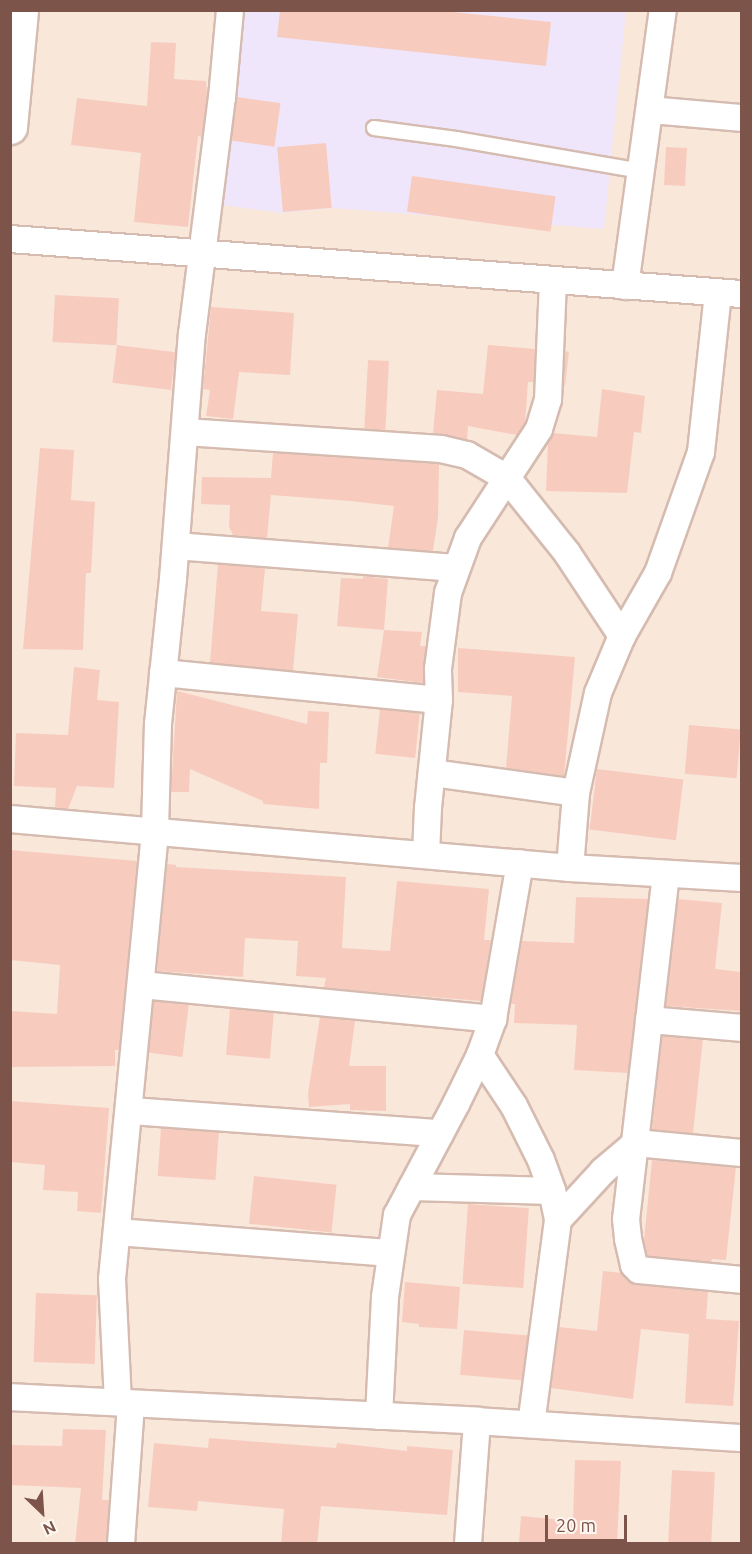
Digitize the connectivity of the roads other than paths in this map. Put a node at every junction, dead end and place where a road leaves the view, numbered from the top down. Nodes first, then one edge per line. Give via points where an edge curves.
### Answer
1 (21, 10) edge
2 (230, 10) edge
3 (663, 10) edge
4 (14, 60) edge
5 (650, 110) junction
6 (741, 118) edge
7 (10, 127) edge
8 (374, 128) dead end
9 (641, 171) junction
10 (10, 239) edge
11 (202, 254) junction
12 (554, 280) junction
13 (625, 286) junction
14 (730, 293) edge
15 (184, 432) junction
16 (507, 478) junction
17 (176, 546) junction
18 (456, 568) junction
19 (622, 636) junction
20 (163, 673) junction
21 (439, 700) junction
22 (432, 773) junction
23 (576, 794) junction
24 (10, 819) edge
25 (155, 830) junction
26 (426, 855) junction
27 (520, 863) junction
28 (570, 868) junction
29 (666, 874) junction
30 (741, 878) edge
31 (141, 985) junction
32 (493, 1019) junction
33 (649, 1020) junction
34 (741, 1028) edge
35 (480, 1055) junction
36 (130, 1111) junction
37 (440, 1133) junction
38 (636, 1143) junction
39 (741, 1153) edge
40 (412, 1187) junction
41 (552, 1191) junction
42 (558, 1220) junction
43 (117, 1232) junction
44 (392, 1253) junction
45 (741, 1280) edge
46 (10, 1397) edge
47 (124, 1403) junction
48 (379, 1416) junction
49 (477, 1421) junction
50 (531, 1424) junction
51 (741, 1438) edge
52 (121, 1544) edge
53 (468, 1544) edge

1 - 4 main road
2 - 11 street
3 - 5 street
4 - 7 main road
5 - 6 street
5 - 9 street
8 - 9 lane
9 - 13 street
10 - 11 street
11 - 12 street
11 - 15 street
12 - 13 street
12 - 16 street via 548,400 539,429
13 - 14 street
14 - 19 street via 700,452 658,573
15 - 16 street via 441,449 466,454
15 - 17 street
16 - 18 street via 468,538
16 - 19 street via 567,553
17 - 18 street
17 - 20 street
18 - 21 street via 448,593 438,669
19 - 23 street via 598,693
20 - 21 street
20 - 25 street
21 - 22 street
22 - 23 street
22 - 26 street
23 - 28 street
24 - 25 street
25 - 26 street
25 - 31 street
26 - 27 street
27 - 28 street
27 - 32 street
28 - 29 street
29 - 30 street
29 - 33 street
31 - 32 street
31 - 36 street
32 - 35 street
33 - 34 street
33 - 38 street
35 - 37 street
35 - 41 street via 514,1106
36 - 37 street
36 - 43 street
37 - 40 street
38 - 39 street
38 - 42 street via 603,1171
38 - 45 street via 626,1219 634,1265 639,1270
40 - 41 street
40 - 44 street via 397,1215
41 - 42 street
42 - 50 street
43 - 44 street
43 - 47 street via 112,1279
44 - 48 street via 385,1297
46 - 47 street
47 - 48 street
47 - 52 street
48 - 49 street
49 - 50 street
49 - 53 street
50 - 51 street

